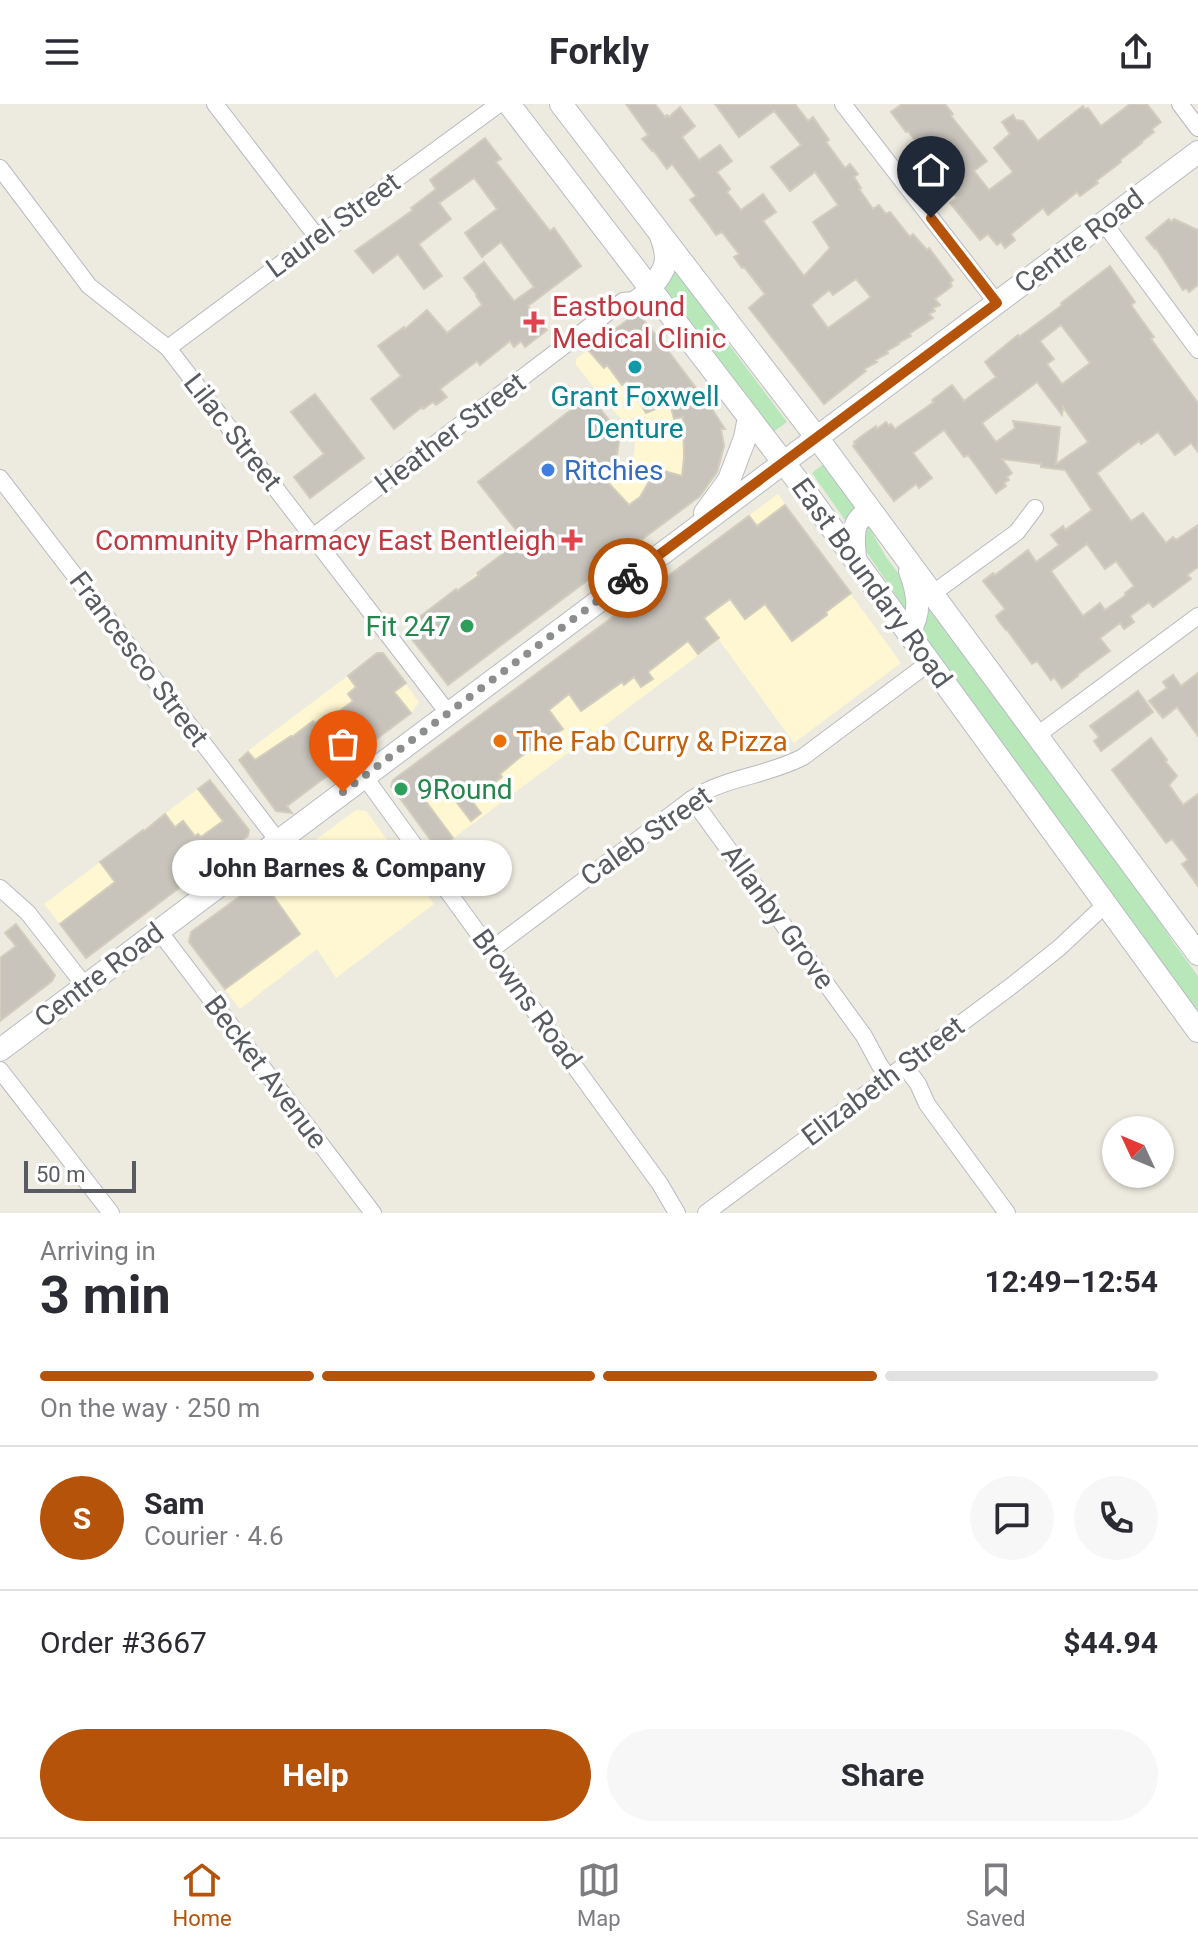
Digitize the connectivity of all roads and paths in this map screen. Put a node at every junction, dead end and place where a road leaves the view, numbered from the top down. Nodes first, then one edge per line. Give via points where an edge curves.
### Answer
1 (215, 104) edge
2 (499, 104) edge
3 (509, 104) edge
4 (561, 104) edge
5 (843, 104) edge
6 (1180, 104) edge
7 (1198, 128) edge
8 (1198, 152) edge
9 (0, 168) edge
10 (1104, 223) junction
11 (659, 231) junction
12 (317, 237) junction
13 (632, 264) junction
14 (650, 288) junction
15 (623, 301) junction
16 (997, 303) junction
17 (168, 348) junction
18 (1198, 350) edge
19 (749, 417) junction
20 (817, 438) junction
21 (784, 463) junction
22 (0, 478) edge
23 (1035, 508) dead end
24 (871, 512) junction
25 (693, 530) junction
26 (314, 536) junction
27 (898, 549) junction
28 (855, 559) junction
29 (932, 594) junction
30 (1198, 616) edge
31 (908, 633) junction
32 (930, 662) junction
33 (448, 713) junction
34 (1036, 736) junction
35 (364, 776) junction
36 (692, 799) junction
37 (278, 841) junction
38 (0, 888) edge
39 (1110, 909) junction
40 (159, 931) junction
41 (1196, 946) edge
42 (491, 950) junction
43 (85, 986) junction
44 (1198, 1031) edge
45 (0, 1050) edge
46 (0, 1070) edge
47 (896, 1071) junction
48 (660, 1184) junction
49 (111, 1213) edge
50 (373, 1213) edge
51 (677, 1213) edge
52 (688, 1213) edge
53 (706, 1213) edge
54 (1007, 1213) edge

1 - 12 street
2 - 12 street, Laurel Street
3 - 13 main road, East Boundary Road
4 - 11 main road, East Boundary Road
5 - 16 street
6 - 7 street
8 - 10 main road, Centre Road
9 - 17 street, Lilac Street via 89,286
10 - 16 main road, Centre Road
10 - 18 street
11 - 14 main road via 666,262
11 - 20 main road, East Boundary Road
12 - 17 street, Laurel Street
13 - 14 main road, East Boundary Road
13 - 15 street
14 - 15 street, Heather Street
14 - 19 main road, East Boundary Road
15 - 26 street, Heather Street
16 - 20 main road, Centre Road
17 - 26 street, Lilac Street
19 - 21 main road, East Boundary Road
19 - 25 main road via 729,480
20 - 21 main road, Centre Road
20 - 24 main road, East Boundary Road
21 - 25 main road, Centre Road
21 - 28 main road, East Boundary Road
22 - 37 street, Francesco Street
23 - 29 street via 1017,532
24 - 27 main road, East Boundary Road
24 - 28 main road via 854,526
25 - 33 main road, Centre Road
26 - 33 street, Lilac Street
27 - 29 main road, East Boundary Road
27 - 31 main road via 917,596 916,619
28 - 31 main road, East Boundary Road
29 - 34 main road, East Boundary Road
30 - 34 street
31 - 32 main road, East Boundary Road
32 - 36 street, Caleb Street via 803,757
32 - 39 main road, East Boundary Road
33 - 35 main road, Centre Road
34 - 41 main road, East Boundary Road
35 - 37 main road, Centre Road
35 - 42 street, Browns Road
36 - 42 street, Caleb Street
36 - 47 street, Allanby Grove via 864,1036
37 - 40 main road, Centre Road
38 - 43 street via 28,913
39 - 44 main road, East Boundary Road
39 - 47 street, Elizabeth Street
40 - 43 main road, Centre Road
40 - 50 street, Becket Avenue
42 - 48 street, Browns Road
43 - 45 main road, Centre Road
46 - 49 street
47 - 53 street, Elizabeth Street
47 - 54 street, Allanby Grove via 918,1084
48 - 51 street, Browns Road
48 - 52 street, Browns Road

